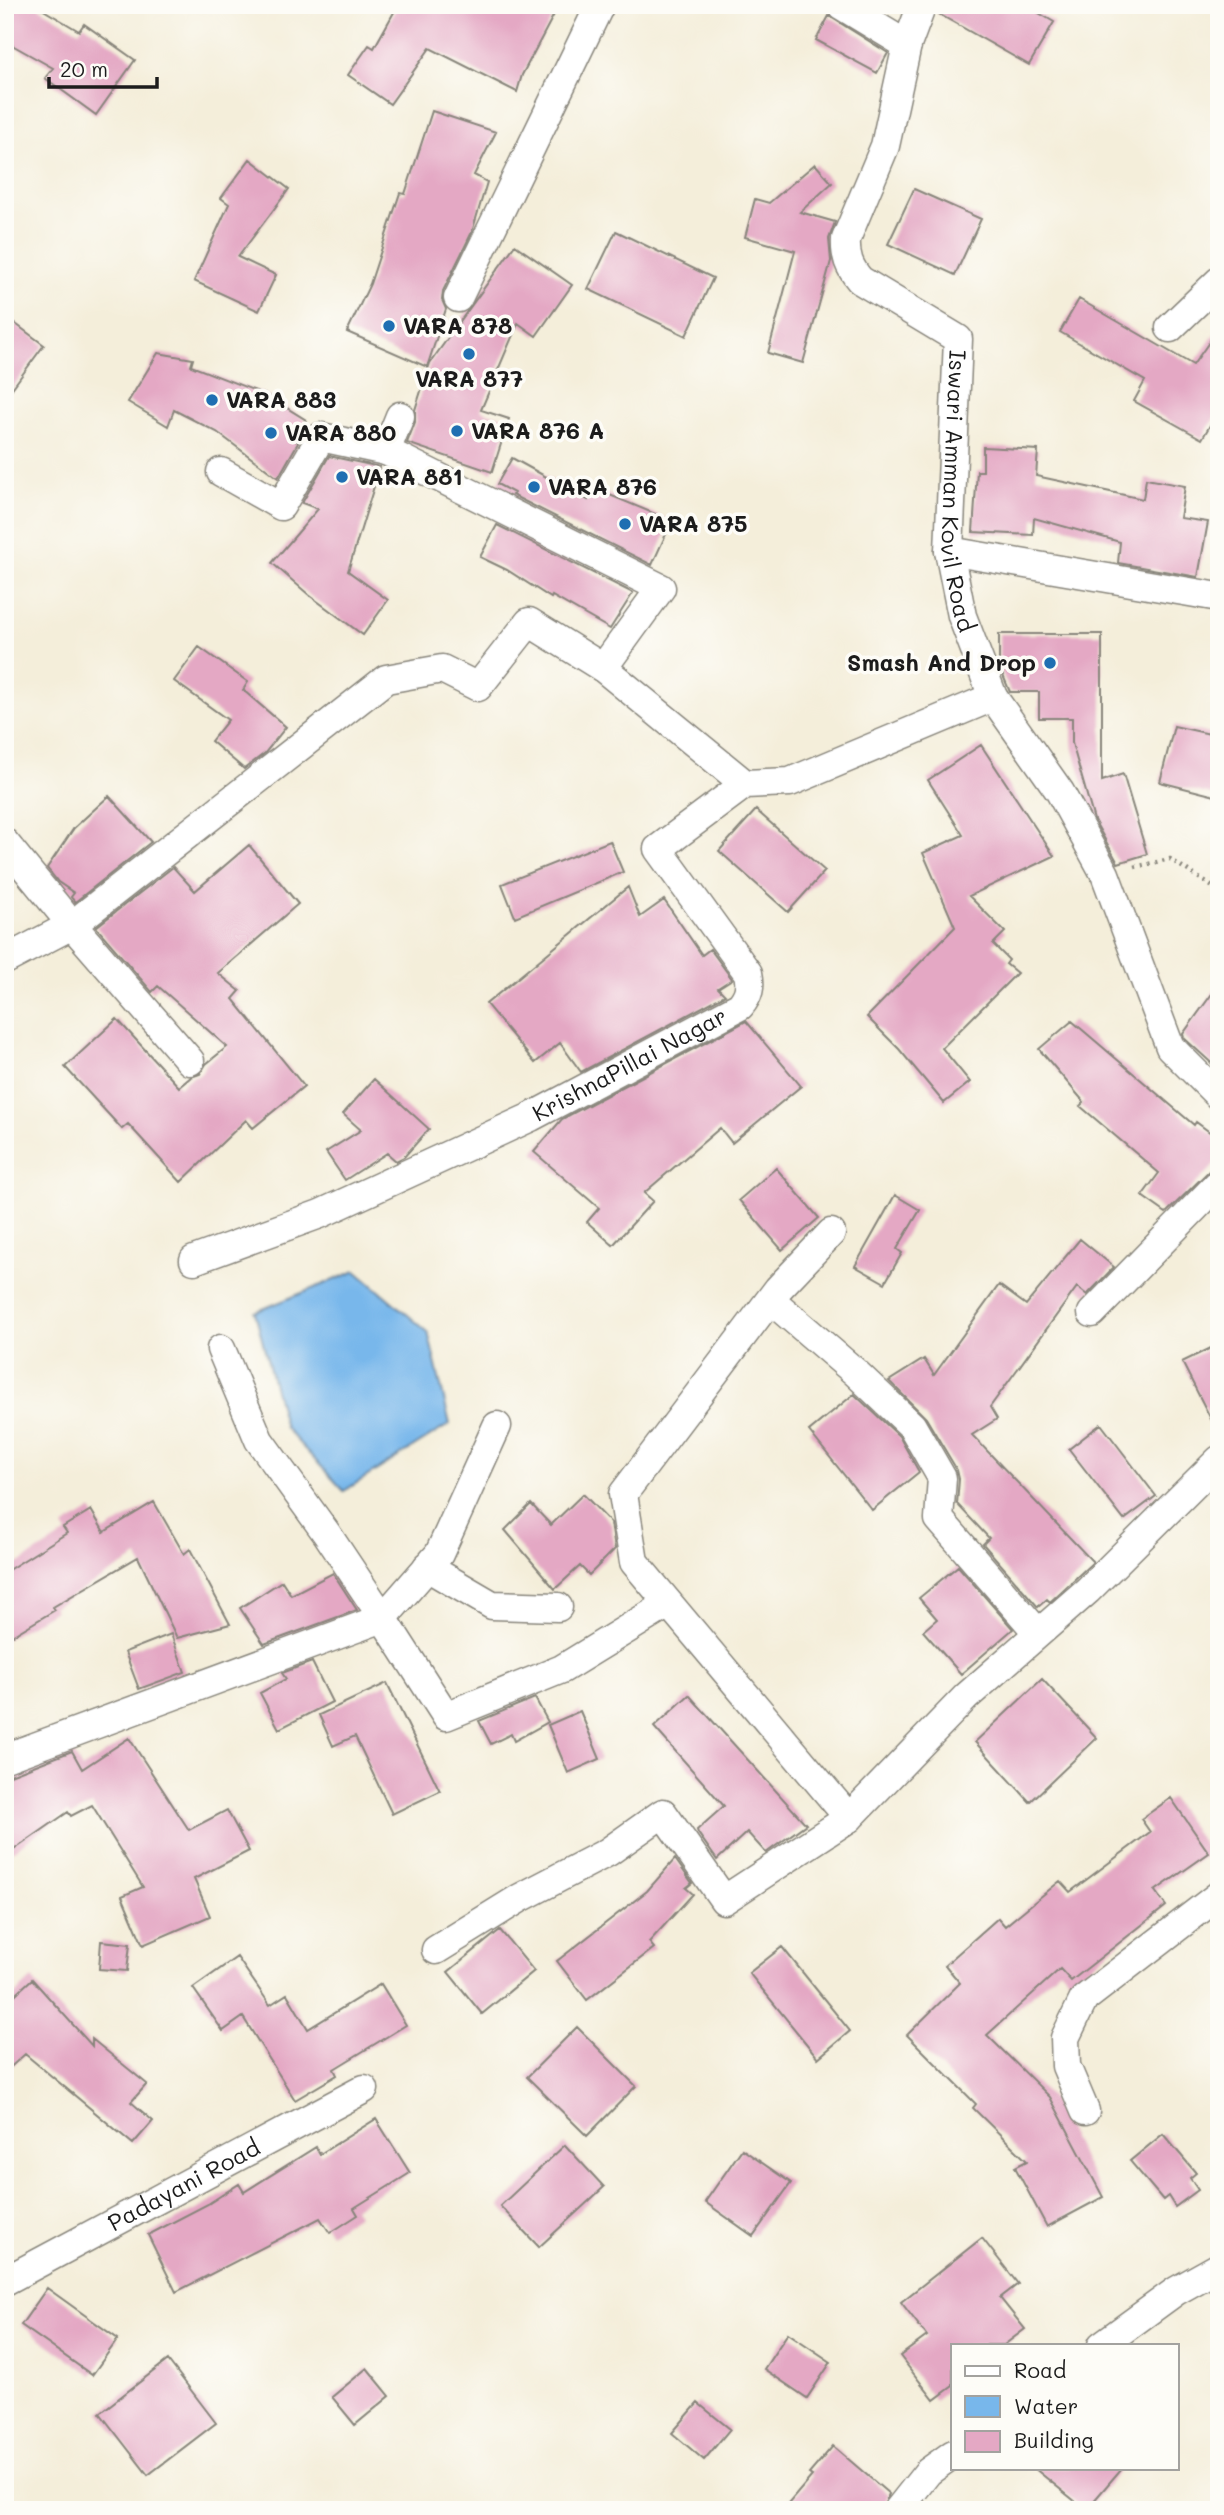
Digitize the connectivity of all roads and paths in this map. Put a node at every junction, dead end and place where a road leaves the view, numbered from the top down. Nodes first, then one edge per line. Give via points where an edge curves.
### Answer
1 (600, 5) edge
2 (841, 5) edge
3 (922, 5) edge
4 (907, 46) junction
5 (1219, 281) edge
6 (458, 298) dead end
7 (1170, 328) dead end
8 (400, 416) dead end
9 (386, 452) junction
10 (221, 472) dead end
11 (950, 551) junction
12 (1219, 597) edge
13 (603, 668) junction
14 (993, 697) junction
15 (745, 784) junction
16 (5, 843) edge
17 (1105, 874) junction
18 (1219, 891) edge
19 (72, 925) junction
20 (5, 960) edge
21 (190, 1061) dead end
22 (1219, 1096) edge
23 (1219, 1183) edge
24 (831, 1233) dead end
25 (194, 1260) dead end
26 (771, 1300) junction
27 (1092, 1314) dead end
28 (221, 1349) dead end
29 (497, 1426) dead end
30 (1219, 1460) edge
31 (427, 1567) junction
32 (668, 1604) junction
33 (558, 1607) dead end
34 (383, 1618) junction
35 (1038, 1633) junction
36 (5, 1758) edge
37 (849, 1818) junction
38 (1219, 1895) edge
39 (436, 1950) dead end
40 (364, 2089) dead end
41 (1085, 2111) dead end
42 (1219, 2267) edge
43 (5, 2281) edge
44 (1103, 2344) edge
45 (951, 2455) edge
46 (898, 2510) edge

1 - 6 street
2 - 4 street
3 - 4 street
4 - 11 street, Iswari Amman Kovil Road via 885,146 846,239 845,253 860,280 958,339
5 - 7 street
8 - 9 street
9 - 10 street via 321,438 281,506
9 - 13 street via 661,588
11 - 12 street
11 - 14 street, Iswari Amman Kovil Road via 962,616
13 - 15 street
13 - 19 street via 529,622 478,687 442,669 386,679
14 - 15 street via 790,782
14 - 17 street, Iswari Amman Kovil Road via 1060,792
15 - 25 street, KrishnaPillai Nagar via 658,849 748,973 748,995 740,1006 531,1117 320,1214
16 - 19 street
17 - 18 path via 1170,859
17 - 22 street, Iswari Amman Kovil Road via 1170,1047
19 - 20 street
19 - 21 street
23 - 27 street
24 - 26 street
26 - 32 street via 623,1494 634,1562
26 - 35 street via 912,1426 942,1478 939,1519
28 - 34 street via 259,1440
29 - 31 street via 439,1554
30 - 35 street
31 - 33 street via 492,1605
31 - 34 street
32 - 34 street via 562,1669 446,1716
32 - 37 street
34 - 36 street
35 - 37 street via 966,1697
37 - 39 street via 724,1900 663,1813 608,1852 520,1898
38 - 41 street via 1084,1999 1065,2038 1066,2066
40 - 43 street, Padayani Road
42 - 44 street via 1176,2291
45 - 46 street via 928,2472

